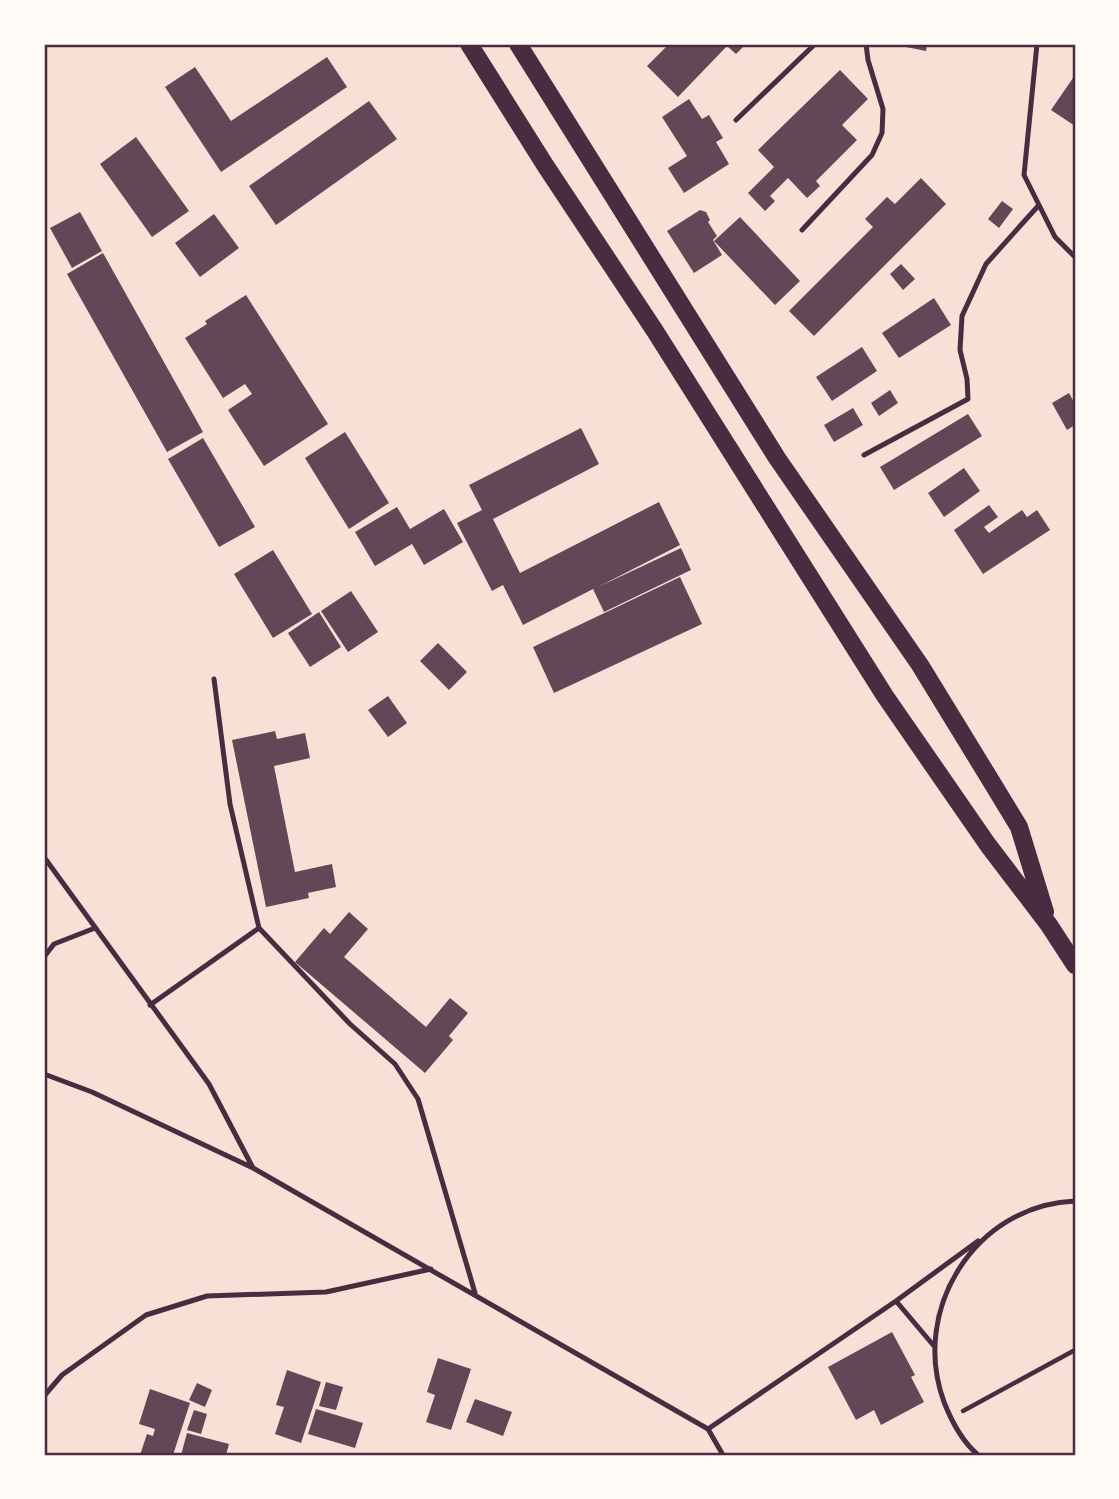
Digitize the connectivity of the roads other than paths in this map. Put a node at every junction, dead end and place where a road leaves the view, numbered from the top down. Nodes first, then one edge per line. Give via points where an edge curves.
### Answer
1 (469, 44) edge
2 (518, 44) edge
3 (815, 44) edge
4 (866, 44) edge
5 (1037, 44) edge
6 (736, 120) dead end
7 (1039, 205) junction
8 (802, 230) dead end
9 (1075, 257) edge
10 (864, 455) dead end
11 (214, 679) dead end
12 (44, 857) edge
13 (1049, 925) junction
14 (95, 928) junction
15 (259, 928) junction
16 (44, 957) edge
17 (1075, 965) edge
18 (150, 1005) junction
19 (44, 1074) edge
20 (253, 1168) junction
21 (1075, 1201) edge
22 (986, 1236) junction
23 (432, 1269) junction
24 (476, 1294) junction
25 (896, 1301) junction
26 (934, 1346) junction
27 (44, 1396) edge
28 (708, 1429) junction
29 (723, 1455) edge
30 (978, 1455) edge

1 - 13 main road via 885,696
2 - 13 main road via 777,458 920,665 1019,827
3 - 6 lane
4 - 8 lane via 883,109 882,133 872,155
5 - 7 lane via 1024,175
7 - 9 lane via 1055,237
7 - 10 lane via 986,264 962,316 960,350 968,399
11 - 15 lane via 230,804
12 - 14 lane
13 - 17 main road
14 - 16 lane via 54,944
14 - 18 lane
15 - 18 lane
15 - 24 lane via 350,1024 395,1064 418,1099
18 - 20 lane via 209,1084
19 - 20 lane
20 - 23 lane
21 - 22 lane via 1027,1212
22 - 25 lane
22 - 26 lane via 958,1267 940,1305
23 - 24 lane
23 - 27 lane via 326,1292 207,1296 146,1315 62,1376
24 - 28 lane
25 - 26 lane
25 - 28 lane
26 - 30 lane via 937,1383 950,1418
28 - 29 lane

